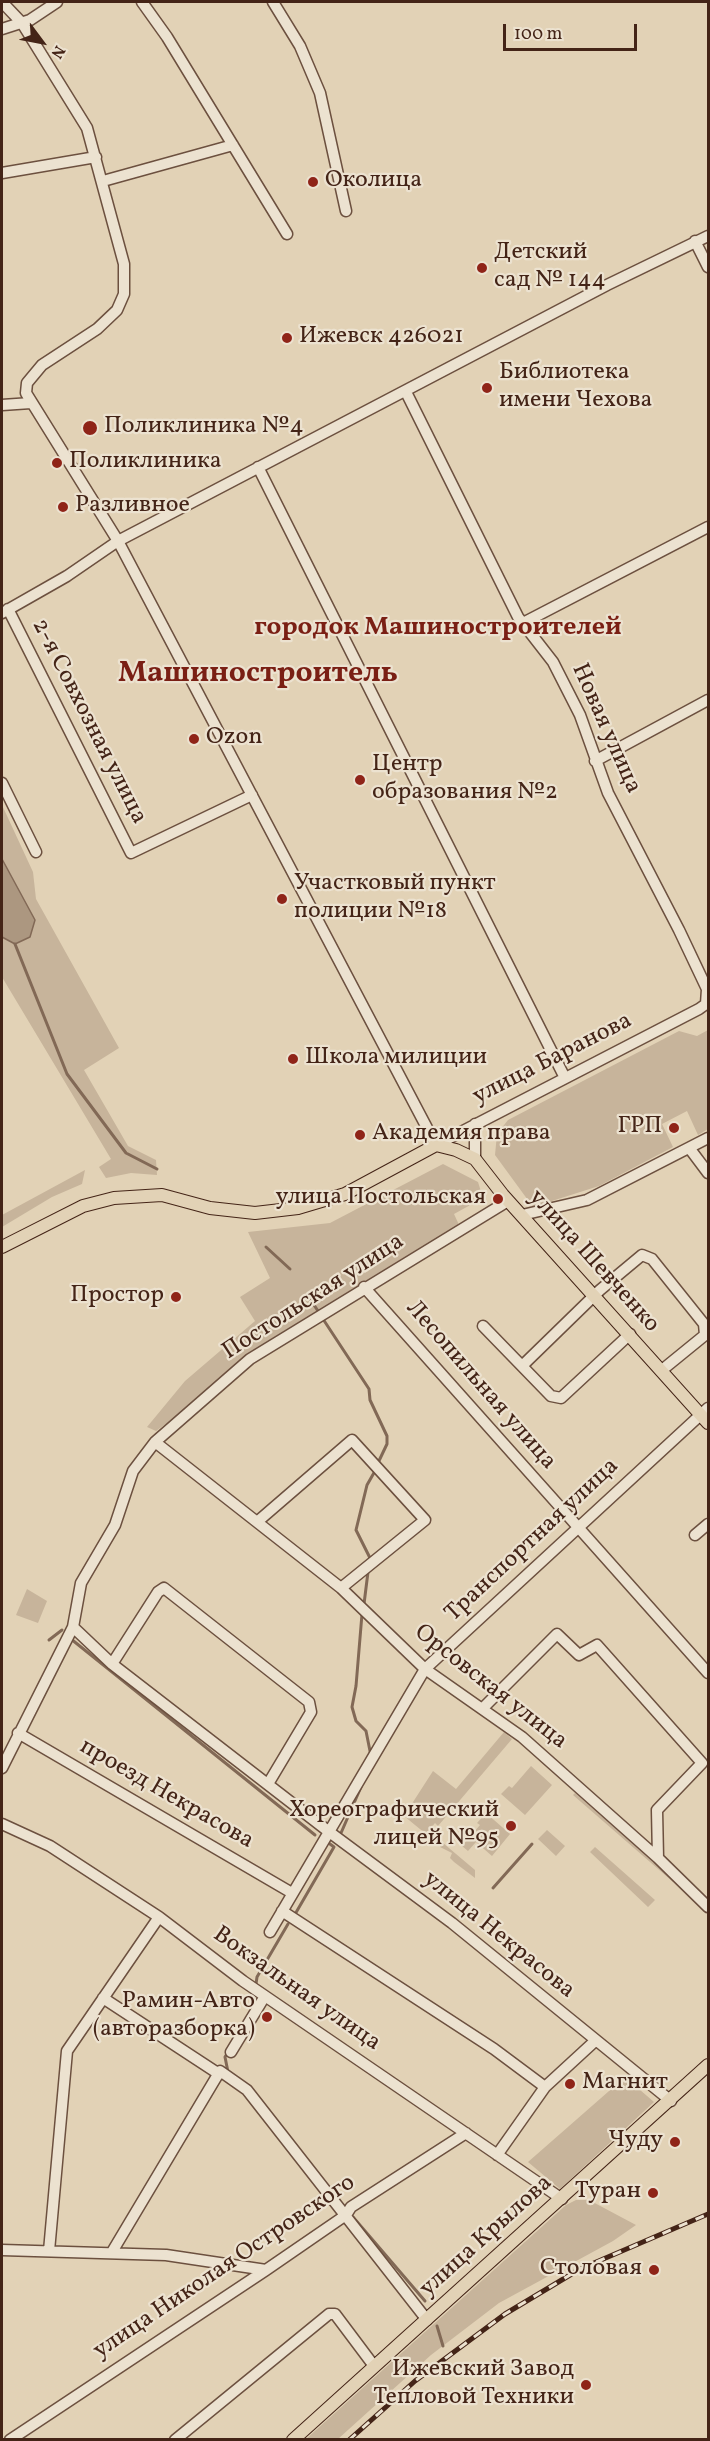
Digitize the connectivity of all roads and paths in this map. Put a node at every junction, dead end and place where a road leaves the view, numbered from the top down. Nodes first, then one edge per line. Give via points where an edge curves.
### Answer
1 (2, 2) edge
2 (57, 2) edge
3 (142, 2) edge
4 (273, 2) edge
5 (22, 23) junction
6 (2, 29) edge
7 (233, 145) junction
8 (96, 157) junction
9 (2, 173) edge
10 (103, 181) junction
11 (346, 211) dead end
12 (287, 234) dead end
13 (708, 236) edge
14 (695, 241) junction
15 (708, 267) edge
16 (406, 392) junction
17 (31, 404) junction
18 (2, 405) edge
19 (258, 467) junction
20 (708, 527) edge
21 (118, 541) junction
22 (5, 611) edge
23 (523, 623) junction
24 (708, 700) edge
25 (596, 761) junction
26 (2, 783) edge
27 (252, 795) junction
28 (36, 852) dead end
29 (707, 1003) edge
30 (685, 1016) joint
31 (565, 1078) junction
32 (475, 1124) junction
33 (708, 1138) edge
34 (436, 1145) junction
35 (690, 1149) junction
36 (475, 1159) junction
37 (708, 1173) edge
38 (508, 1201) junction
39 (522, 1215) junction
40 (2, 1247) edge
41 (364, 1287) junction
42 (596, 1295) junction
43 (483, 1326) dead end
44 (630, 1334) junction
45 (523, 1365) junction
46 (662, 1370) junction
47 (706, 1415) edge
48 (155, 1442) junction
49 (257, 1522) junction
50 (708, 1524) edge
51 (578, 1528) junction
52 (695, 1535) dead end
53 (341, 1588) junction
54 (73, 1627) junction
55 (112, 1664) junction
56 (425, 1669) junction
57 (708, 1673) edge
58 (483, 1708) junction
59 (18, 1733) junction
60 (2, 1768) edge
61 (268, 1784) junction
62 (2, 1824) edge
63 (327, 1831) junction
64 (658, 1858) junction
65 (292, 1893) junction
66 (708, 1907) edge
67 (282, 1911) junction
68 (159, 1917) junction
69 (270, 1932) dead end
70 (265, 1996) junction
71 (103, 1998) junction
72 (595, 2041) junction
73 (231, 2052) dead end
74 (708, 2065) edge
75 (219, 2072) junction
76 (545, 2087) junction
77 (671, 2101) junction
78 (466, 2133) junction
79 (497, 2155) junction
80 (562, 2199) junction
81 (346, 2215) junction
82 (2, 2250) edge
83 (49, 2251) junction
84 (112, 2252) junction
85 (266, 2270) junction
86 (427, 2320) junction
87 (374, 2366) junction
88 (10, 2439) edge
89 (175, 2439) edge
90 (293, 2439) edge

1 - 5 street
2 - 5 street
3 - 7 street
4 - 11 street via 300,46 320,93
5 - 6 street
5 - 8 street via 87,128
7 - 10 street
7 - 12 street
8 - 9 street
8 - 10 street
10 - 17 street via 124,264 124,294 109,320 33,373 26,393
13 - 14 street
14 - 15 street
14 - 16 street
16 - 19 street
16 - 23 street, Новая улица
17 - 18 street
17 - 21 street
19 - 21 street
19 - 31 street
20 - 23 street
21 - 22 street
21 - 27 street
22 - 27 street, 2-я Совхозная улица via 131,853
23 - 25 street, Новая улица via 558,673 580,715
24 - 25 street
25 - 29 street, Новая улица via 608,793 707,989
26 - 28 street
27 - 34 street
29 - 30 street, Новая улица
30 - 31 street, улица Баранова
31 - 32 street, улица Баранова
32 - 34 street, улица Баранова
32 - 36 street
33 - 35 street
34 - 36 main road, улица Шевченко
34 - 40 main road, улица Баранова via 345,1194 298,1208 255,1213 210,1208 162,1195 114,1198 83,1206
35 - 37 street
35 - 39 street via 587,1200
36 - 38 main road, улица Шевченко
38 - 39 main road, улица Шевченко
38 - 41 street, Постольская улица
39 - 42 main road, улица Шевченко
41 - 48 street, Постольская улица via 250,1359
41 - 51 street, Лесопильная улица
42 - 44 main road, улица Шевченко
42 - 45 street
42 - 46 street via 642,1255 652,1259 704,1324 705,1335
43 - 45 street
44 - 45 street via 561,1398 552,1396
44 - 46 main road, улица Шевченко
46 - 47 main road, улица Шевченко
47 - 51 street, Транспортная улица
48 - 49 street, Орсовская улица
48 - 54 street, Постольская улица via 133,1471 115,1525 81,1583
49 - 53 street, Орсовская улица
49 - 53 street via 352,1440 425,1520
50 - 52 street
51 - 56 street, Транспортная улица
51 - 57 street, Лесопильная улица
53 - 56 street, Орсовская улица
54 - 55 street, улица Некрасова
54 - 59 street, Постольская улица
55 - 61 street, улица Некрасова
55 - 61 street via 164,1588 309,1702 311,1712
56 - 58 street, Орсовская улица
56 - 63 street, Транспортная улица
58 - 64 street, Орсовская улица via 522,1737
58 - 64 street via 557,1634 579,1655 597,1645 702,1763 657,1810
59 - 60 street, Постольская улица
59 - 65 street, проезд Некрасова
61 - 63 street, улица Некрасова
62 - 68 street, Вокзальная улица via 50,1846
63 - 65 street, Транспортная улица
63 - 72 street, улица Некрасова via 452,1923
64 - 66 street, Орсовская улица
65 - 67 street, Транспортная улица
67 - 69 street, Транспортная улица
67 - 76 street via 494,2049
68 - 70 street, Вокзальная улица
68 - 71 street
70 - 73 street
70 - 78 street, Вокзальная улица
71 - 75 street
71 - 83 street via 68,2051
72 - 76 street
72 - 77 street, улица Некрасова
74 - 77 main road, улица Крылова
75 - 81 street via 247,2090
75 - 84 street
76 - 79 street
77 - 80 main road, улица Крылова
78 - 79 street, Вокзальная улица
78 - 81 street, улица Николая Островского via 351,2207
79 - 80 street, Вокзальная улица
80 - 86 main road, улица Крылова
81 - 85 street, улица Николая Островского
81 - 86 street
82 - 83 street
83 - 84 street
84 - 85 street via 166,2255
85 - 88 street, улица Николая Островского
86 - 87 main road, улица Крылова
87 - 89 street via 335,2314 330,2314
87 - 90 main road, улица Крылова

